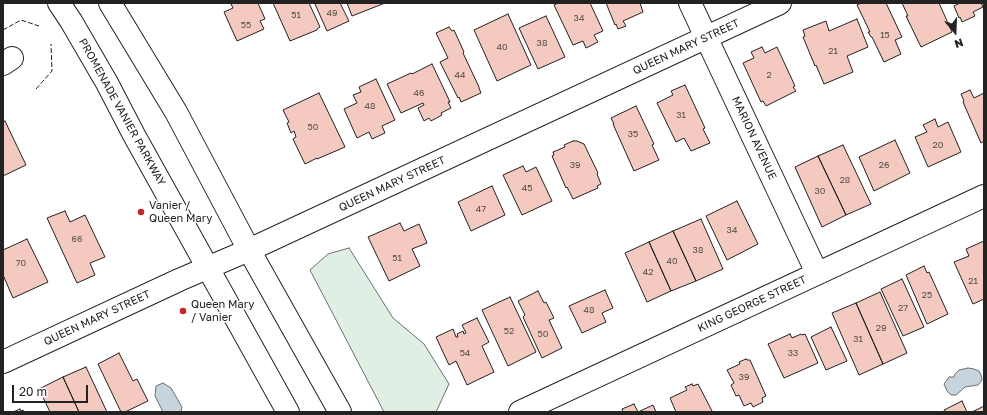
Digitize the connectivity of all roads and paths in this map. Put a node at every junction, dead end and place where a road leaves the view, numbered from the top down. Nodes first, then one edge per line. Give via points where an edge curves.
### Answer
1 (59, 3) edge
2 (110, 3) edge
3 (690, 3) edge
4 (780, 3) edge
5 (707, 38) junction
6 (984, 196) edge
7 (249, 250) junction
8 (208, 267) junction
9 (817, 273) junction
10 (3, 362) edge
11 (288, 412) edge
12 (340, 412) edge
13 (520, 412) edge

1 - 8 street, PROMENADE VANIER PARKWAY via 107,83
2 - 7 street via 176,112
3 - 5 street, MARION AVENUE
4 - 5 street, QUEEN MARY STREET
5 - 7 street, QUEEN MARY STREET
5 - 9 street, MARION AVENUE
6 - 9 street, KING GEORGE STREET
7 - 8 street, QUEEN MARY STREET
7 - 12 street
8 - 10 street, QUEEN MARY STREET
8 - 11 street, PROMENADE VANIER PARKWAY
9 - 13 street, KING GEORGE STREET

